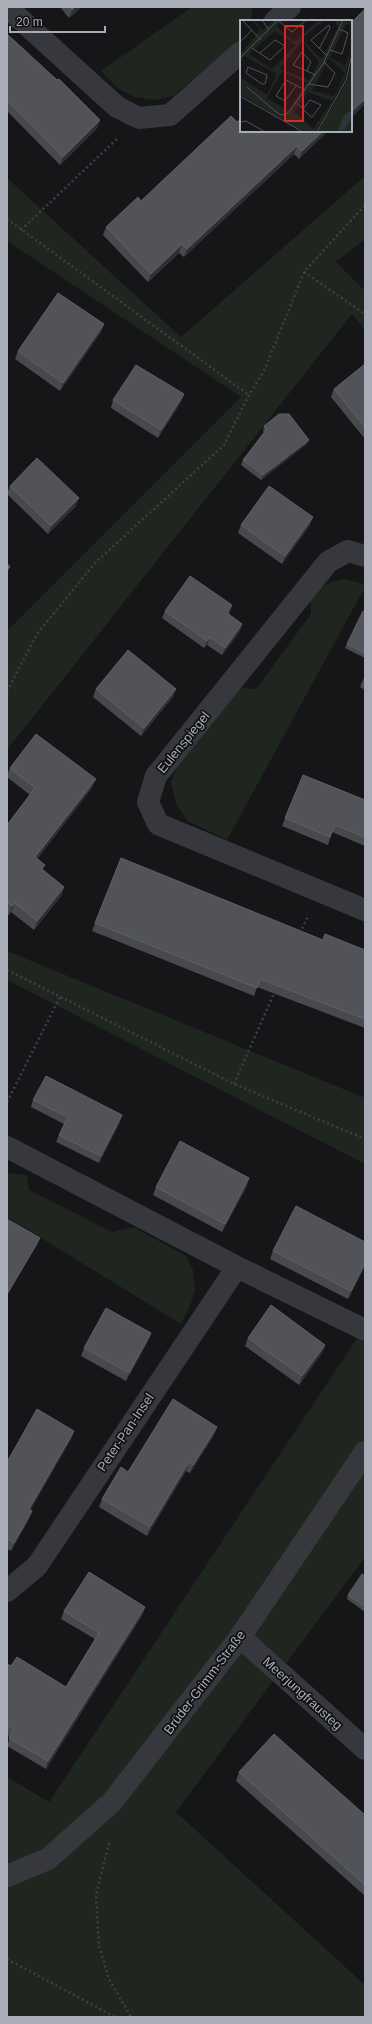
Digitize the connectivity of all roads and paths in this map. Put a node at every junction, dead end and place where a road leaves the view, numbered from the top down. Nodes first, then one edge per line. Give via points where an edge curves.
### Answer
1 (7, 7) edge
2 (290, 7) edge
3 (276, 20) edge
4 (240, 53) edge
5 (139, 118) junction
6 (365, 205) edge
7 (7, 219) edge
8 (21, 230) junction
9 (304, 272) junction
10 (365, 314) edge
11 (249, 395) junction
12 (365, 556) edge
13 (7, 691) edge
14 (318, 891) junction
15 (365, 910) edge
16 (300, 934) edge
17 (7, 970) edge
18 (278, 984) edge
19 (60, 997) junction
20 (234, 1084) junction
21 (7, 1102) edge
22 (365, 1139) edge
23 (7, 1147) edge
24 (237, 1267) junction
25 (365, 1330) edge
26 (365, 1452) edge
27 (7, 1591) edge
28 (240, 1636) junction
29 (365, 1749) edge
30 (112, 1802) junction
31 (7, 1876) edge
32 (7, 1959) edge
33 (116, 2017) edge
34 (131, 2017) edge

1 - 5 street via 117,107
2 - 3 street
4 - 5 street via 170,115
5 - 8 path
6 - 9 path
7 - 8 path
8 - 11 path
9 - 10 path
9 - 11 path via 264,370
11 - 13 path via 224,445 95,563 42,628
12 - 14 street, Eulenspiegel via 348,551 328,562 156,776 148,802 158,824
14 - 15 street, Eulenspiegel
14 - 16 path
17 - 19 path
18 - 20 path
19 - 20 path
19 - 21 path
20 - 22 path
23 - 24 street
24 - 25 street
24 - 27 street, Peter-Pan-Insel via 37,1566
26 - 28 street, Brüder-Grimm-Straße
28 - 29 street, Meerjungfrausteg
28 - 30 street, Brüder-Grimm-Straße
30 - 31 street, Brüder-Grimm-Straße via 48,1859
30 - 34 path via 109,1845 96,1895 99,1946 109,1979
32 - 33 path

